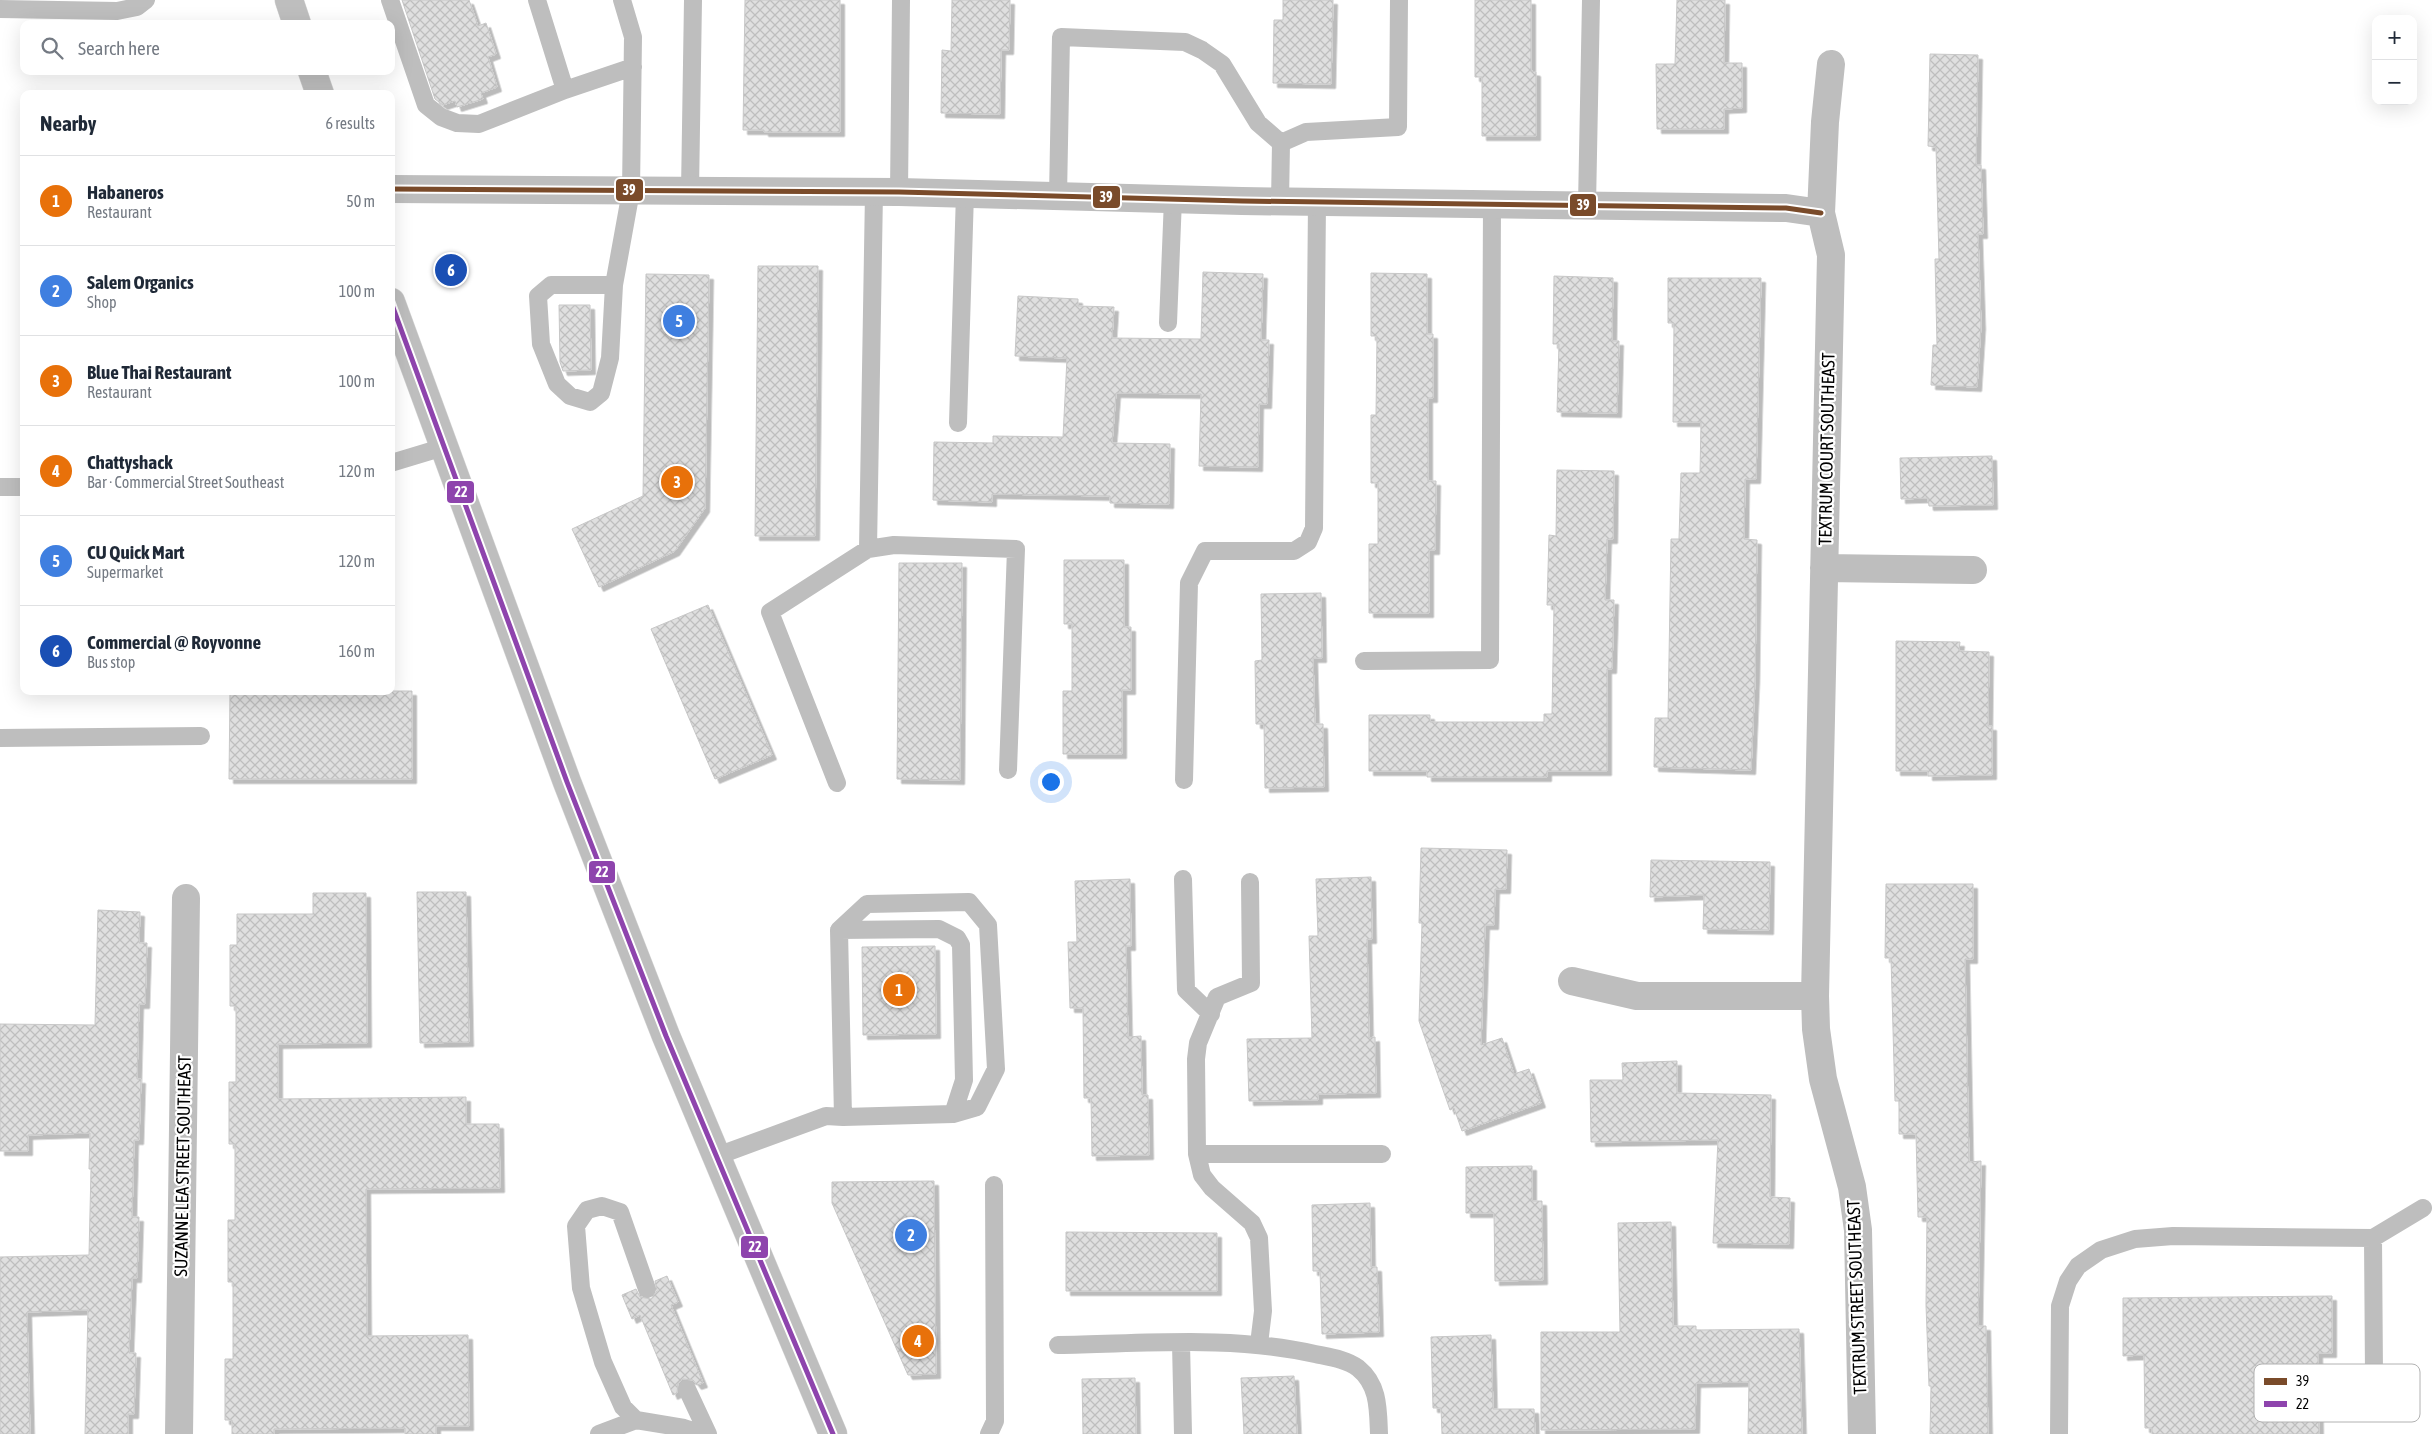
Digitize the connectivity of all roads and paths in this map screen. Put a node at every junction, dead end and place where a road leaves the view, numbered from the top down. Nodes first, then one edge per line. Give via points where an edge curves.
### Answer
1 (146, 0) edge
2 (289, 0) edge
3 (390, 0) edge
4 (537, 0) edge
5 (622, 0) edge
6 (693, 0) edge
7 (901, 0) edge
8 (1399, 0) edge
9 (1591, 0) edge
10 (0, 9) edge
11 (296, 20) edge
12 (1831, 64) dead end
13 (633, 67) junction
14 (313, 75) edge
15 (319, 90) edge
16 (565, 90) junction
17 (1281, 143) junction
18 (395, 189) edge
19 (631, 191) junction
20 (690, 191) junction
21 (886, 192) junction
22 (965, 193) junction
23 (1058, 196) junction
24 (1173, 199) junction
25 (1280, 202) junction
26 (1317, 202) junction
27 (1492, 204) junction
28 (1587, 205) junction
29 (1821, 212) junction
30 (614, 285) junction
31 (395, 313) edge
32 (1168, 323) dead end
33 (958, 423) dead end
34 (444, 447) junction
35 (395, 462) edge
36 (20, 486) edge
37 (0, 487) edge
38 (868, 549) junction
39 (1824, 568) junction
40 (1973, 570) dead end
41 (1364, 661) dead end
42 (201, 736) dead end
43 (0, 738) edge
44 (1008, 770) dead end
45 (1184, 780) dead end
46 (837, 783) dead end
47 (1819, 835) joint
48 (1182, 880) dead end
49 (1250, 882) dead end
50 (186, 898) dead end
51 (839, 930) junction
52 (1572, 981) dead end
53 (1815, 996) junction
54 (1211, 1014) junction
55 (953, 1114) junction
56 (843, 1117) junction
57 (1197, 1154) junction
58 (1382, 1154) dead end
59 (717, 1156) junction
60 (994, 1185) dead end
61 (2423, 1208) dead end
62 (2372, 1238) junction
63 (647, 1289) dead end
64 (1181, 1343) junction
65 (1259, 1344) junction
66 (1058, 1345) dead end
67 (2374, 1364) edge
68 (687, 1389) dead end
69 (636, 1420) junction
70 (180, 1434) edge
71 (599, 1434) edge
72 (703, 1434) edge
73 (708, 1434) edge
74 (833, 1434) edge
75 (990, 1434) edge
76 (1184, 1434) edge
77 (1379, 1434) edge
78 (1862, 1434) edge
79 (2059, 1434) edge

1 - 10 lane via 138,7 117,11
2 - 11 street
3 - 16 lane via 426,105 440,117 457,123 479,124
4 - 16 lane
5 - 13 lane via 633,37
6 - 20 lane
7 - 21 lane
8 - 17 lane via 1398,127 1306,132
9 - 28 lane
12 - 29 street, TEXTRUM COURT SOUTHEAST
13 - 16 lane
13 - 19 lane
14 - 15 street
17 - 23 lane via 1258,123 1222,64 1202,50 1185,42 1061,38
17 - 25 lane
18 - 19 street
19 - 20 street
19 - 30 lane
20 - 21 street
21 - 22 street
21 - 38 lane
22 - 23 street
22 - 33 lane
23 - 24 street
24 - 25 street
24 - 32 lane
25 - 26 street
26 - 27 street
26 - 45 lane via 1314,528 1308,542 1294,551 1205,551 1189,583
27 - 28 street
27 - 41 lane via 1490,660
28 - 29 street via 1786,208
29 - 39 street, TEXTRUM COURT SOUTHEAST via 1831,255
30 - 30 lane via 551,285 538,296 541,344 557,384 570,396 590,402 601,393 610,358
31 - 34 street
34 - 35 lane
34 - 59 street via 567,782 666,1036
36 - 37 lane
38 - 44 lane via 894,545 1016,549
38 - 46 lane via 770,612
39 - 40 street
39 - 47 street, TEXTRUM COURT SOUTHEAST
42 - 43 lane
47 - 53 street, TEXTRUM STREET SOUTHEAST
48 - 54 lane via 1186,990
49 - 54 lane via 1251,983 1217,997
50 - 70 street, SUZANNE LEA STREET SOUTHEAST
51 - 55 lane via 939,929 957,938 961,945 964,1080
51 - 55 lane via 867,904 969,902 988,925 996,1070 977,1107
51 - 56 lane
52 - 53 street via 1637,996
53 - 78 street, TEXTRUM STREET SOUTHEAST via 1823,1078 1852,1187 1858,1230
54 - 57 lane via 1198,1043 1196,1059
55 - 56 lane
56 - 59 lane via 826,1116
57 - 58 lane
57 - 65 lane via 1202,1175 1252,1223 1259,1238 1263,1311
59 - 74 street
60 - 75 lane via 995,1421
61 - 62 lane
62 - 67 lane
62 - 79 lane via 2173,1236 2135,1239 2101,1250 2078,1266 2068,1281 2060,1306
63 - 69 lane via 620,1212 602,1206 587,1210 576,1226 581,1288 603,1362 623,1407
64 - 65 lane
64 - 66 lane
64 - 76 lane
65 - 77 lane via 1338,1359 1357,1368 1372,1384 1378,1402
68 - 73 lane
69 - 71 lane
69 - 72 lane

